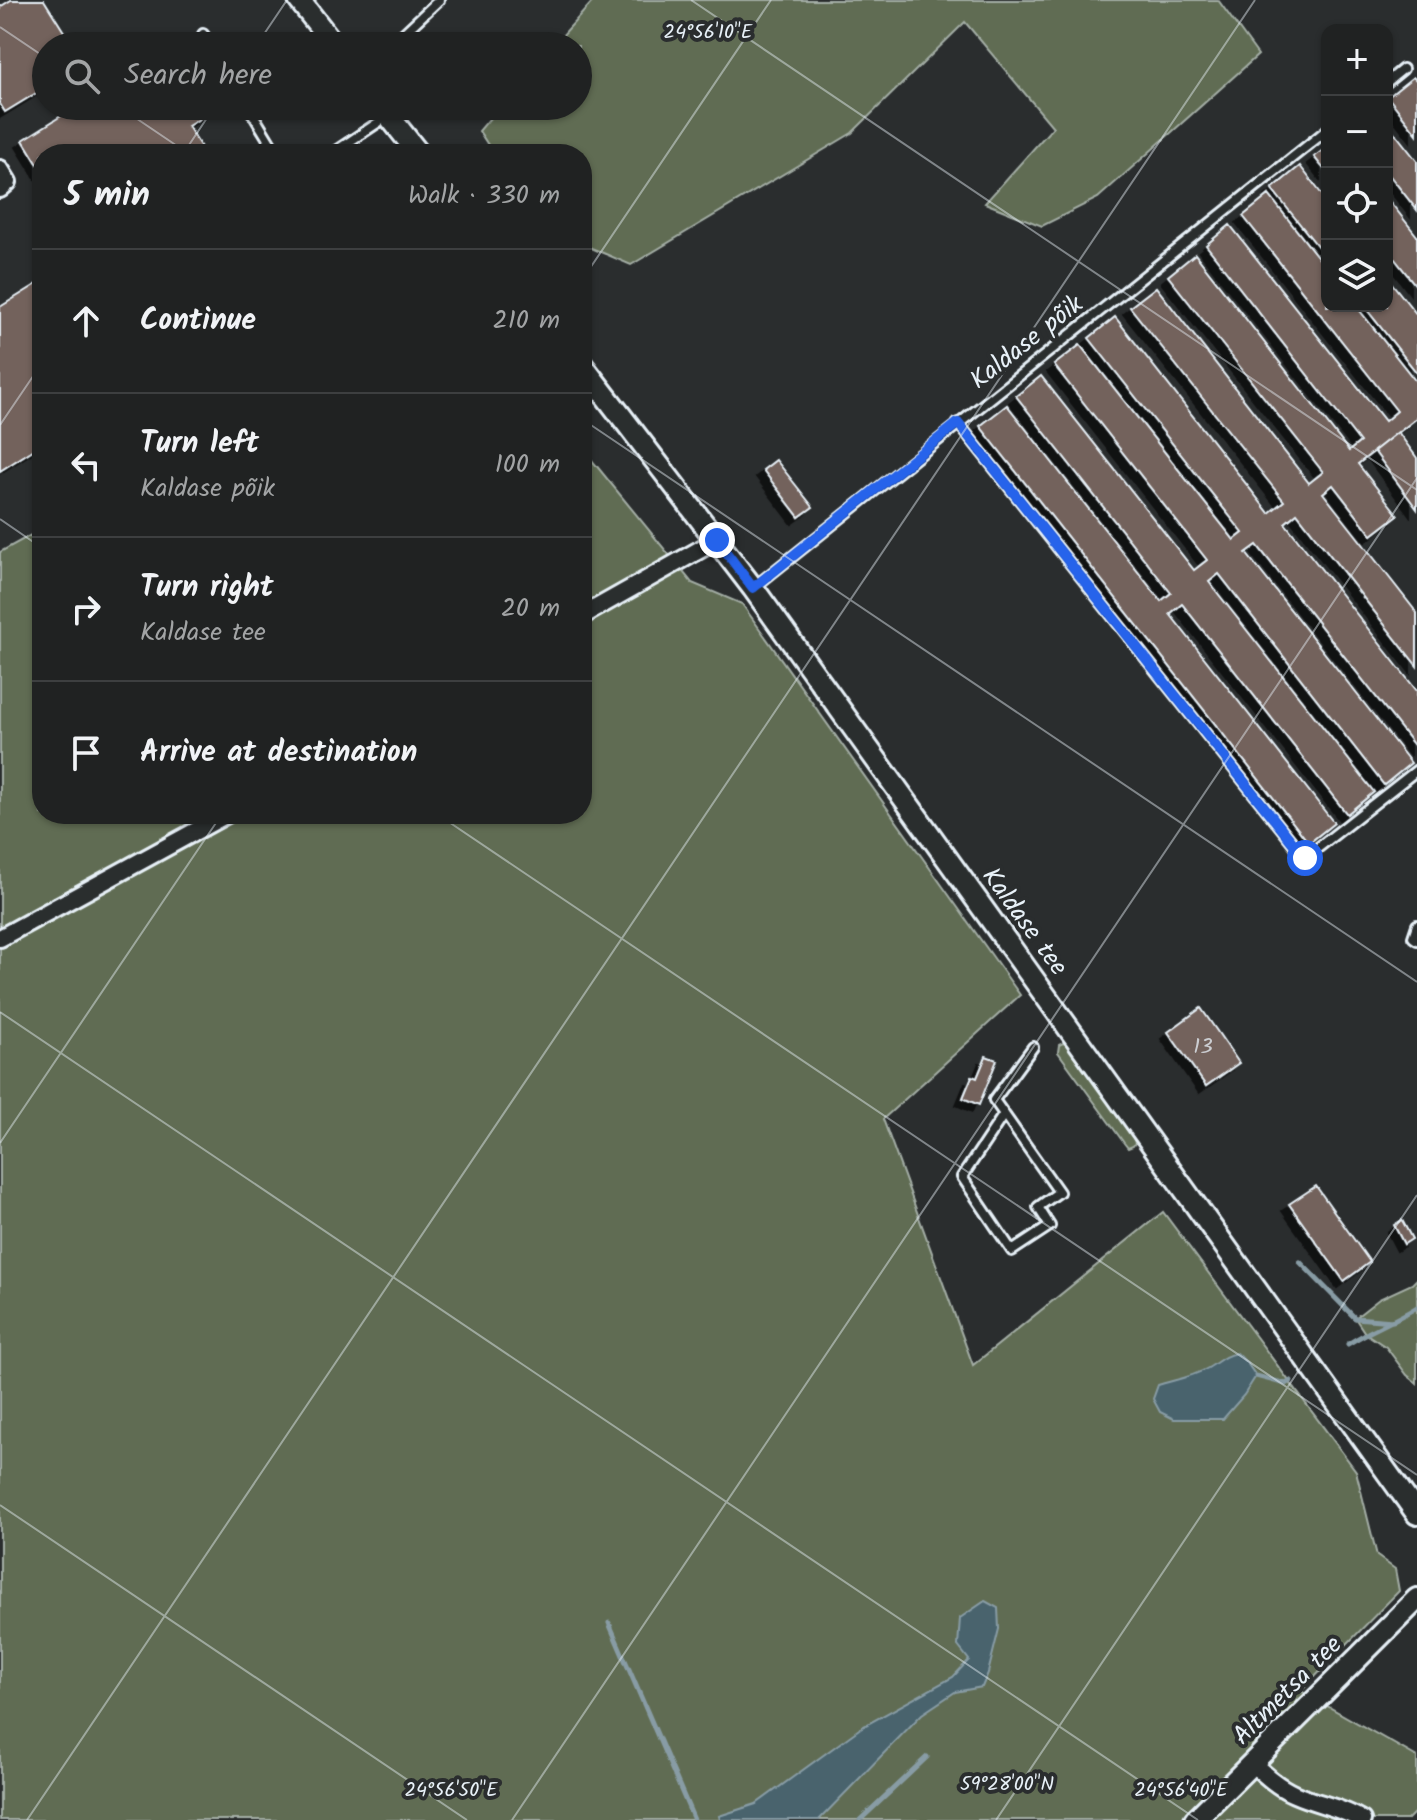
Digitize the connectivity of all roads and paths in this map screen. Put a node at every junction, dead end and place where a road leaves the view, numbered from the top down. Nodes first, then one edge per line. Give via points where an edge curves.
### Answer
1 (299, 0) edge
2 (439, 0) edge
3 (324, 32) edge
4 (405, 32) edge
5 (1403, 69) dead end
6 (1393, 77) edge
7 (256, 120) edge
8 (374, 120) edge
9 (392, 120) edge
10 (1321, 135) edge
11 (271, 144) edge
12 (344, 144) edge
13 (411, 144) edge
14 (0, 169) edge
15 (0, 189) edge
16 (592, 378) edge
17 (958, 423) junction
18 (717, 540) junction
19 (753, 588) junction
20 (592, 610) edge
21 (1417, 770) edge
22 (209, 824) edge
23 (1417, 925) edge
24 (0, 938) edge
25 (1417, 940) edge
26 (1033, 1047) dead end
27 (1004, 1114) junction
28 (1417, 1514) edge
29 (1417, 1599) edge
30 (1252, 1763) junction
31 (1195, 1820) edge
32 (1362, 1820) edge

1 - 3 street
2 - 4 lane
5 - 6 lane
7 - 11 lane
8 - 12 lane
9 - 13 street
10 - 17 lane, Kaldase põik
14 - 15 street via 8,182
16 - 18 street, Kaldase tee
17 - 19 lane, Kaldase põik
17 - 21 lane via 1305,858
18 - 19 street, Kaldase tee
18 - 20 street
19 - 28 street, Kaldase tee
22 - 24 street
23 - 25 lane
26 - 27 lane via 994,1100
27 - 27 lane via 1059,1192 1038,1207 1050,1226 1012,1251 962,1177
29 - 30 street, Altmetsa tee
30 - 31 street, Altmetsa tee
30 - 32 street via 1294,1794

